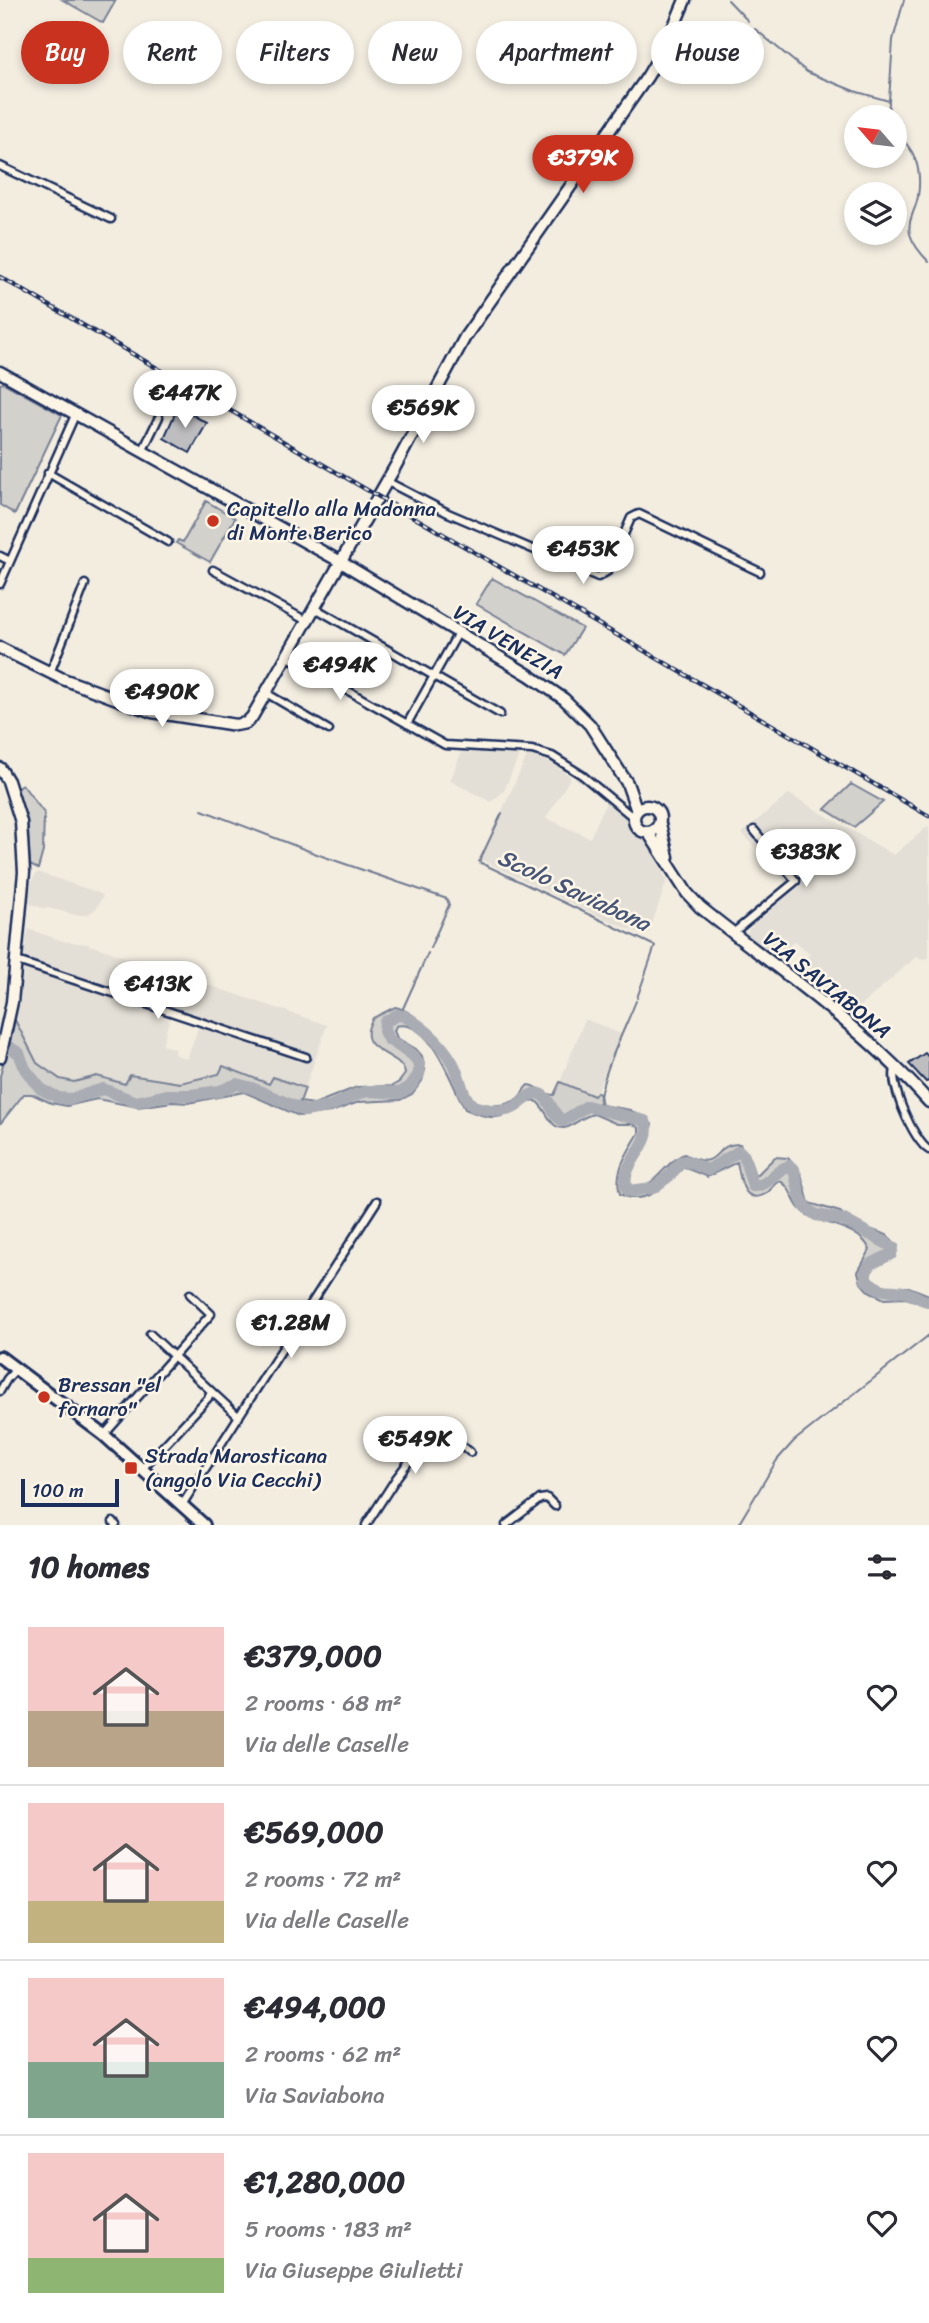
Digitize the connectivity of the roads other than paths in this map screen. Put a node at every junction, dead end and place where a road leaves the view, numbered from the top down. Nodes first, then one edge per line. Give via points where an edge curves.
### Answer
1 (685, 0) edge
2 (0, 166) edge
3 (111, 219) dead end
4 (0, 373) edge
5 (76, 413) junction
6 (159, 417) dead end
7 (143, 450) junction
8 (48, 473) junction
9 (386, 481) junction
10 (168, 542) dead end
11 (0, 556) edge
12 (10, 561) junction
13 (341, 562) junction
14 (213, 570) dead end
15 (760, 572) dead end
16 (0, 584) edge
17 (85, 584) dead end
18 (315, 608) junction
19 (307, 621) junction
20 (457, 633) junction
21 (0, 648) edge
22 (286, 656) junction
23 (50, 673) junction
24 (435, 676) junction
25 (265, 693) junction
26 (500, 714) dead end
27 (407, 724) junction
28 (329, 730) dead end
29 (0, 768) edge
30 (627, 783) junction
31 (651, 806) junction
32 (635, 814) junction
33 (660, 824) junction
34 (754, 830) dead end
35 (648, 832) junction
36 (670, 865) junction
37 (733, 933) junction
38 (17, 961) junction
39 (0, 1056) edge
40 (306, 1057) dead end
41 (896, 1067) junction
42 (929, 1102) edge
43 (929, 1150) edge
44 (377, 1200) dead end
45 (190, 1294) dead end
46 (150, 1334) dead end
47 (175, 1357) junction
48 (2, 1358) edge
49 (17, 1368) junction
50 (6, 1379) junction
51 (0, 1391) edge
52 (211, 1391) junction
53 (239, 1417) junction
54 (104, 1435) junction
55 (470, 1452) dead end
56 (142, 1468) junction
57 (182, 1505) junction
58 (555, 1506) dead end
59 (204, 1525) edge
60 (366, 1525) edge
61 (506, 1525) edge

1 - 9 street via 666,45 640,87 479,315
2 - 3 street
4 - 5 street, VIA VENEZIA
5 - 7 street, VIA VENEZIA
5 - 8 street
6 - 7 street
7 - 13 street, VIA VENEZIA
8 - 10 street
8 - 12 street
9 - 13 street
9 - 15 street via 597,577 608,570 631,518 642,514
11 - 12 street
12 - 16 street
13 - 18 street
13 - 20 street, VIA VENEZIA
14 - 19 street
17 - 23 street
18 - 19 street
18 - 24 street
19 - 22 street
20 - 24 street
20 - 30 street, VIA VENEZIA via 564,699 590,725
21 - 23 street
22 - 25 street
22 - 27 street
23 - 25 street via 152,712 236,724 252,717
24 - 26 street
24 - 27 street
25 - 28 street
27 - 32 street via 445,745 532,750 552,756
29 - 38 street via 22,822 23,900
30 - 31 street, VIA VENEZIA
30 - 32 street, VIA VENEZIA
31 - 32 street via 643,806
31 - 33 street via 660,815
32 - 35 street via 639,829
33 - 35 street
33 - 36 street
34 - 37 street, VIA SAVIABONA via 796,881
35 - 36 street, VIA SAVIABONA
36 - 37 street, VIA SAVIABONA via 700,907
37 - 41 street, VIA SAVIABONA
38 - 39 street
38 - 40 street
41 - 42 street, VIA SAVIABONA
41 - 43 street, VIA SAVIABONA via 893,1079 908,1120 917,1140
44 - 53 street
45 - 47 street via 211,1314
46 - 47 street
47 - 52 street
47 - 54 street
48 - 49 main road
48 - 50 street
49 - 50 street
49 - 54 main road
50 - 51 street
52 - 53 street
52 - 56 street
53 - 57 street
54 - 56 main road
55 - 60 street via 437,1425
56 - 57 main road
57 - 59 main road
58 - 61 street via 547,1498 540,1499

